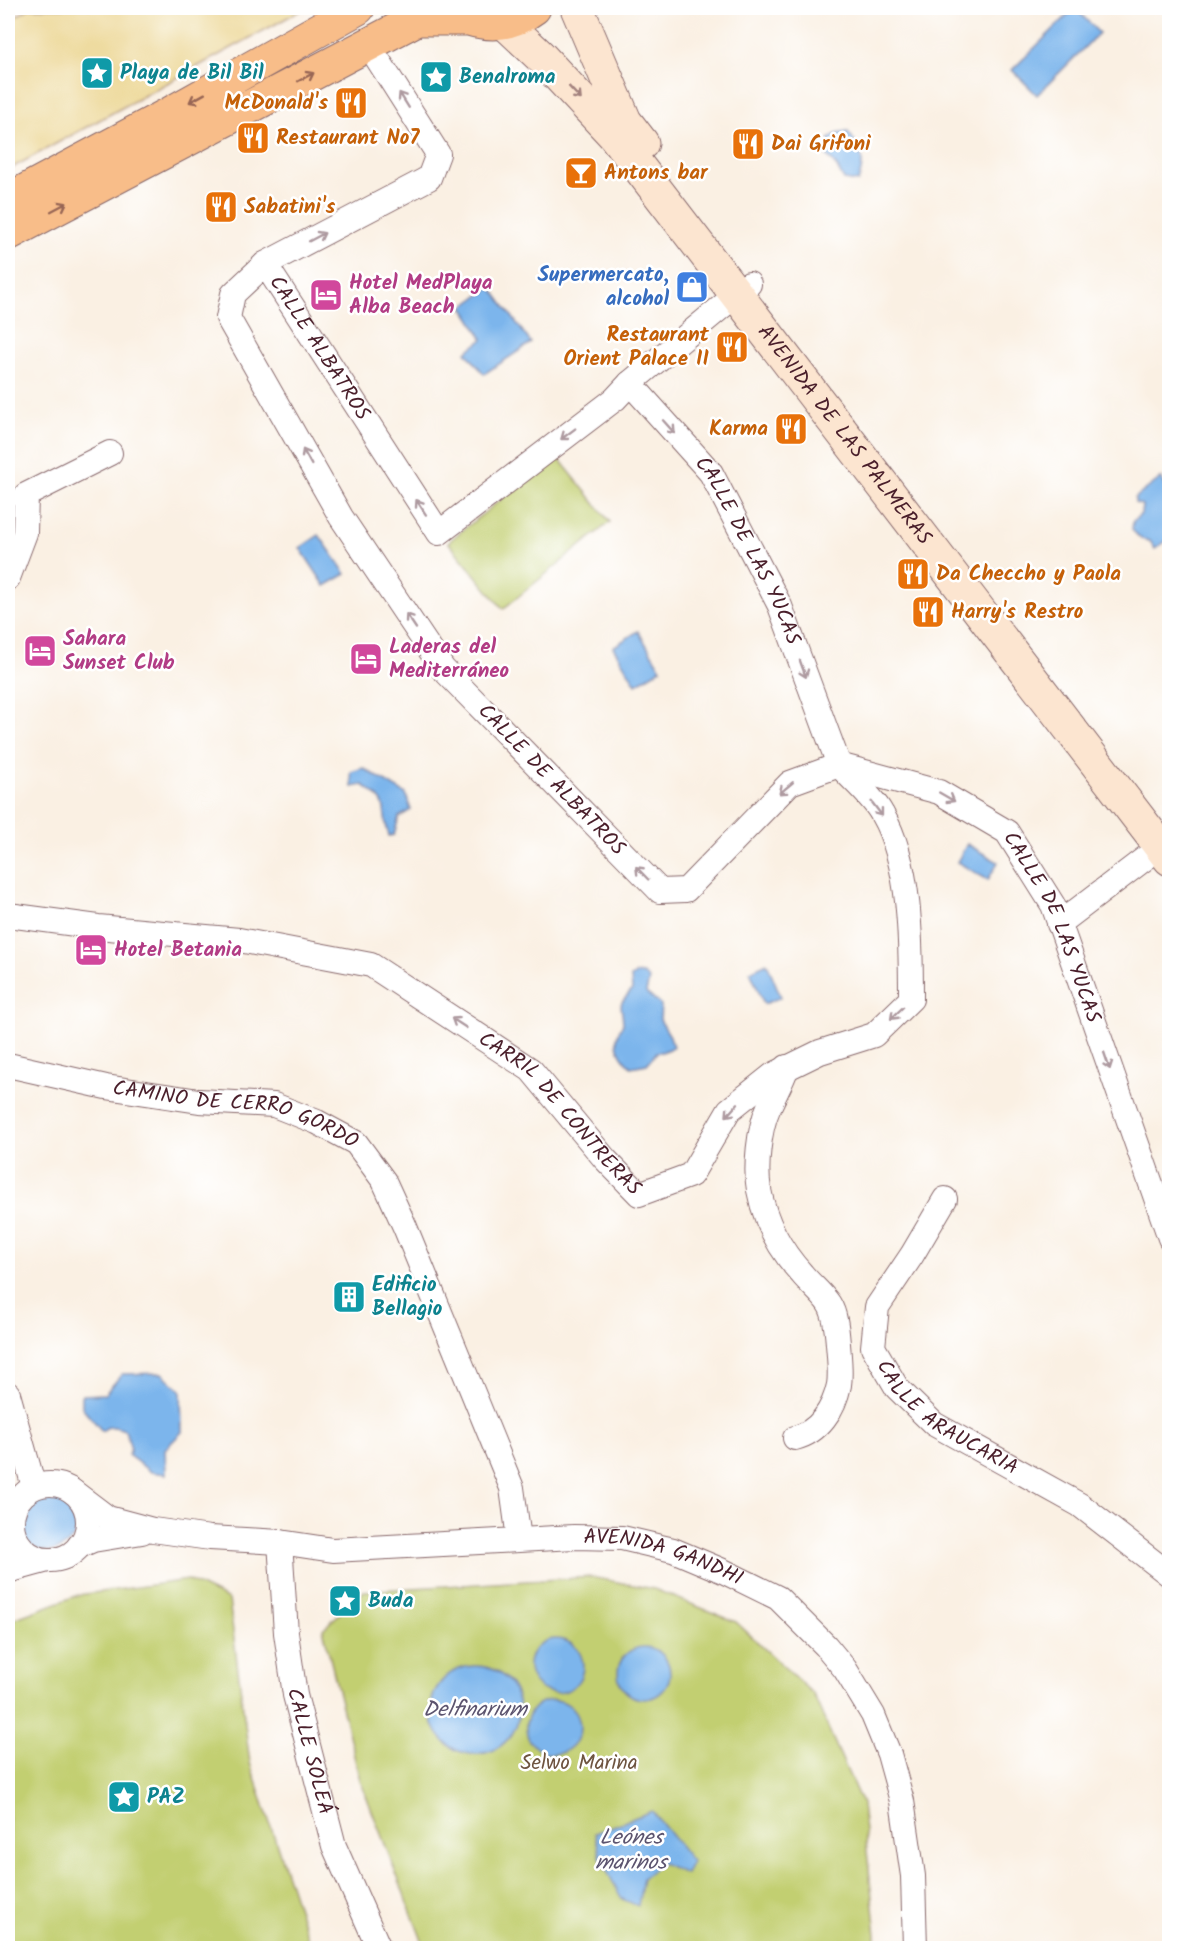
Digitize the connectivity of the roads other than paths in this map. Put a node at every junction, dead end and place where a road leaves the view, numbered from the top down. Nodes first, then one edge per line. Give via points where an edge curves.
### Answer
1 (358, 8) edge
2 (534, 8) edge
3 (577, 8) edge
4 (454, 13) edge
5 (504, 22) junction
6 (368, 44) junction
7 (8, 200) edge
8 (8, 234) edge
9 (266, 264) junction
10 (742, 289) junction
11 (622, 391) junction
12 (110, 453) dead end
13 (8, 578) edge
14 (839, 765) junction
15 (1166, 844) edge
16 (8, 915) edge
17 (1059, 924) junction
18 (8, 1065) edge
19 (787, 1067) junction
20 (945, 1199) dead end
21 (1170, 1238) edge
22 (8, 1394) edge
23 (795, 1438) dead end
24 (34, 1486) junction
25 (71, 1490) junction
26 (153, 1530) junction
27 (519, 1539) junction
28 (280, 1542) junction
29 (79, 1546) junction
30 (13, 1547) edge
31 (48, 1560) junction
32 (8, 1570) edge
33 (1170, 1575) edge
34 (379, 1948) edge
35 (915, 1948) edge

1 -> 7 main road
2 - 5 main road
3 - 10 street, AVENIDA DE LAS PALMERAS via 625,121
4 - 5 main road via 483,23
4 - 6 main road via 417,19
5 -> 10 street, AVENIDA DE LAS PALMERAS via 614,135
8 -> 6 main road
9 -> 6 street, CALLE ALBATROS via 429,178 438,153
11 -> 9 street, CALLE ALBATROS via 439,533
14 -> 9 street, CALLE DE ALBATROS via 790,783 686,890 660,891 443,669 341,518 228,318 233,294
10 - 11 street, CALLE ALBATROS
10 - 15 street, AVENIDA DE LAS PALMERAS
11 -> 14 street, CALLE DE LAS YUCAS via 711,473 780,606
12 - 13 street via 26,495 25,533
14 -> 17 street, CALLE DE LAS YUCAS via 939,792 1007,832 1053,905
14 -> 19 street, CARRIL DE CONTRERAS via 881,812 898,849 911,933 911,999 874,1035
15 - 17 street
19 -> 16 street, CARRIL DE CONTRERAS via 729,1110 692,1175 639,1194 531,1070 371,965 239,940
17 -> 21 street, CALLE DE LAS YUCAS
18 - 27 street, CAMINO DE CERRO GORDO via 106,1088 199,1101 274,1105 356,1143 384,1181 405,1227 512,1488
19 - 23 street via 761,1131 759,1188 783,1252 831,1306 840,1366 839,1385 825,1419 806,1435
20 - 33 street, CALLE ARAUCARIA via 877,1307 873,1347 897,1388 934,1424 1080,1505
22 - 24 street
24 - 25 street via 59,1484
24 - 30 street via 23,1494 13,1511
25 - 26 street, AVENIDA GANDHI via 108,1518
25 - 29 street via 86,1510 88,1523
26 - 28 street, AVENIDA GANDHI
26 - 29 street, AVENIDA GANDHI
27 - 28 street, AVENIDA GANDHI via 333,1550
27 - 35 street, AVENIDA GANDHI via 622,1538 673,1551 778,1598 826,1646 873,1715 889,1754 902,1801 914,1876
28 - 34 street, CALLE SOLEÁ via 295,1695 334,1846
29 - 31 street via 70,1554
30 - 31 street
31 - 32 street

